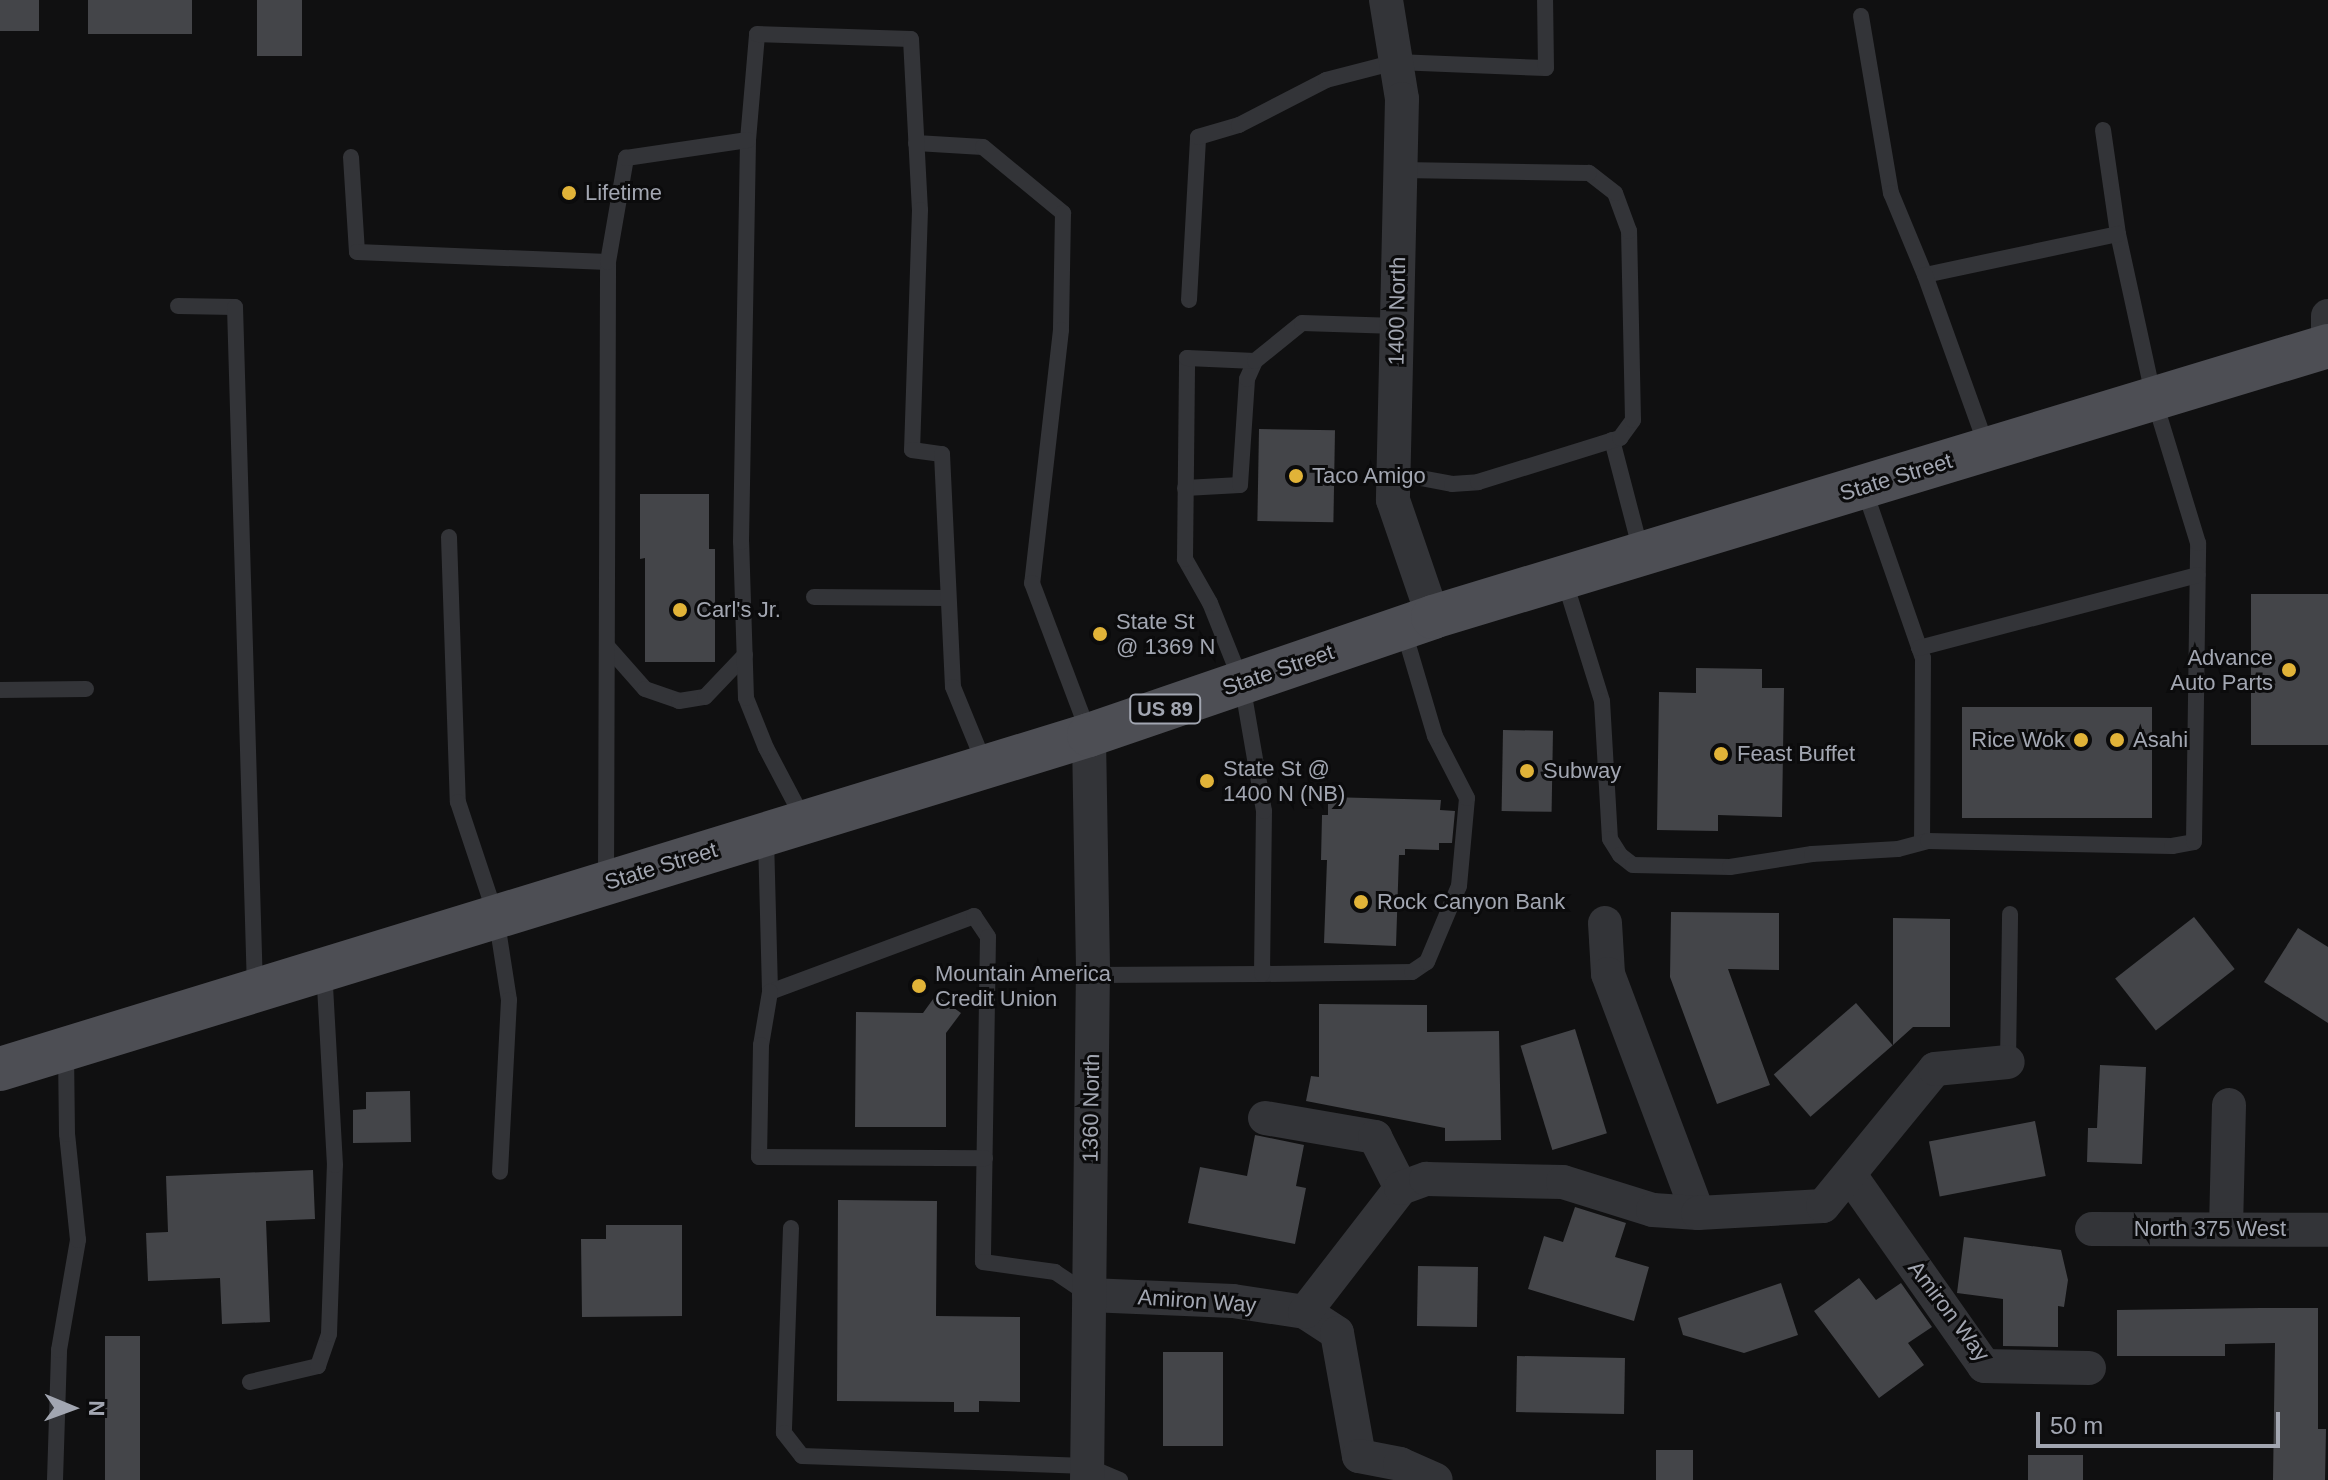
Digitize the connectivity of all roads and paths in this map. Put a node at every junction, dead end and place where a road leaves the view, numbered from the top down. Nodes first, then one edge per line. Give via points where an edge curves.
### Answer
1 (1386, 0) edge
2 (1545, 0) edge
3 (1861, 16) dead end
4 (1396, 62) junction
5 (2103, 130) dead end
6 (748, 140) junction
7 (916, 143) junction
8 (351, 157) dead end
9 (1401, 170) junction
10 (2118, 234) junction
11 (608, 262) junction
12 (1925, 275) junction
13 (1189, 300) dead end
14 (178, 306) dead end
15 (2328, 316) edge
16 (1397, 326) junction
17 (2328, 346) edge
18 (1255, 361) junction
19 (2154, 399) junction
20 (1612, 440) junction
21 (1987, 449) junction
22 (1394, 473) junction
23 (1864, 487) junction
24 (1185, 488) junction
25 (449, 537) dead end
26 (1642, 554) junction
27 (2198, 575) junction
28 (1564, 577) junction
29 (814, 597) dead end
30 (946, 598) junction
31 (1418, 622) junction
32 (607, 646) junction
33 (1919, 648) junction
34 (745, 655) junction
35 (1242, 683) junction
36 (86, 689) dead end
37 (0, 690) edge
38 (1089, 735) junction
39 (986, 767) junction
40 (786, 828) junction
41 (1922, 842) junction
42 (606, 883) junction
43 (2010, 914) dead end
44 (496, 916) junction
45 (1605, 923) dead end
46 (324, 969) junction
47 (1262, 974) junction
48 (1093, 975) junction
49 (255, 990) junction
50 (770, 992) junction
51 (66, 1048) junction
52 (2008, 1062) joint
53 (0, 1069) edge
54 (2229, 1105) dead end
55 (1265, 1118) dead end
56 (985, 1158) junction
57 (500, 1172) dead end
58 (1850, 1175) junction
59 (1401, 1188) junction
60 (1698, 1213) junction
61 (791, 1228) dead end
62 (2226, 1228) junction
63 (2092, 1229) dead end
64 (2328, 1230) edge
65 (1089, 1295) junction
66 (1305, 1312) junction
67 (2089, 1368) dead end
68 (250, 1382) dead end
69 (1087, 1473) edge
70 (55, 1480) edge
71 (1120, 1480) edge
72 (1436, 1480) edge

1 - 4 street, 1400 North
2 - 4 lane via 1546,68
3 - 12 lane via 1891,193
4 - 9 street, 1400 North via 1402,99
4 - 13 lane via 1326,80 1239,125 1198,137
5 - 10 lane
6 - 7 lane via 757,34 911,39
6 - 11 lane via 626,158
6 - 34 lane via 741,542
7 - 30 lane via 920,210 912,450 942,454
7 - 38 lane via 983,147 1063,213 1061,330 1032,583
8 - 11 lane via 357,252
9 - 16 street, 1400 North
9 - 20 lane via 1589,173 1615,193 1629,231 1633,420 1620,438
10 - 12 lane
10 - 19 lane
11 - 32 lane
12 - 21 lane
14 - 49 lane via 235,307
15 - 17 street
16 - 18 lane via 1302,323
16 - 22 street, 1400 North
17 - 19 main road, State Street / US 89
18 - 24 lane via 1247,379 1240,485
18 - 24 lane via 1187,358
19 - 21 main road, State Street / US 89
19 - 27 lane via 2198,543
20 - 22 lane via 1478,482 1452,484
20 - 26 lane
21 - 23 main road, State Street / US 89
22 - 31 street, 1400 North via 1393,500
23 - 26 main road, State Street / US 89
23 - 33 lane
24 - 35 lane via 1185,559 1210,603
25 - 44 lane via 458,802
26 - 28 main road, State Street / US 89
27 - 33 lane
27 - 41 lane via 2194,842
28 - 31 main road, State Street / US 89
28 - 41 lane via 1602,701 1610,839 1633,865 1730,867
29 - 30 lane
30 - 39 lane via 953,687
31 - 35 main road, State Street / US 89
31 - 47 lane via 1435,736 1467,798 1459,886 1427,962 1412,972
32 - 34 lane via 645,689 679,701 705,697
32 - 42 lane
33 - 41 lane
34 - 40 lane via 746,698 766,748
35 - 38 main road, State Street / US 89
35 - 47 lane via 1264,811
36 - 37 lane
38 - 39 main road, State Street / US 89
38 - 48 street, 1360 North
39 - 40 main road, State Street / US 89
40 - 42 main road, State Street / US 89
40 - 50 lane
42 - 44 main road, State Street / US 89
43 - 52 lane
44 - 46 main road, State Street / US 89
44 - 57 lane via 509,1000
45 - 60 street via 1608,974
46 - 49 main road, State Street / US 89
46 - 68 lane via 335,1165 329,1334 318,1366
47 - 48 lane
48 - 65 street, 1360 North
49 - 51 main road, State Street / US 89
50 - 56 lane via 761,1045 759,1157
50 - 56 lane via 974,916 988,937
51 - 53 main road, State Street / US 89
51 - 70 lane via 67,1134 78,1240 59,1350
52 - 58 street via 1935,1069
54 - 62 street
55 - 59 street via 1375,1137
56 - 65 lane via 983,1262 1055,1272
58 - 60 street via 1823,1206
58 - 67 street, Amiron Way via 1984,1366
59 - 60 street via 1426,1179 1563,1182 1653,1210
59 - 66 street
61 - 69 lane via 784,1433 802,1456
62 - 63 street, North 375 West
62 - 64 street, North 375 West
65 - 66 street, Amiron Way via 1233,1301
65 - 69 street, 1360 North
66 - 72 street via 1337,1333 1359,1456 1400,1464
69 - 71 lane

